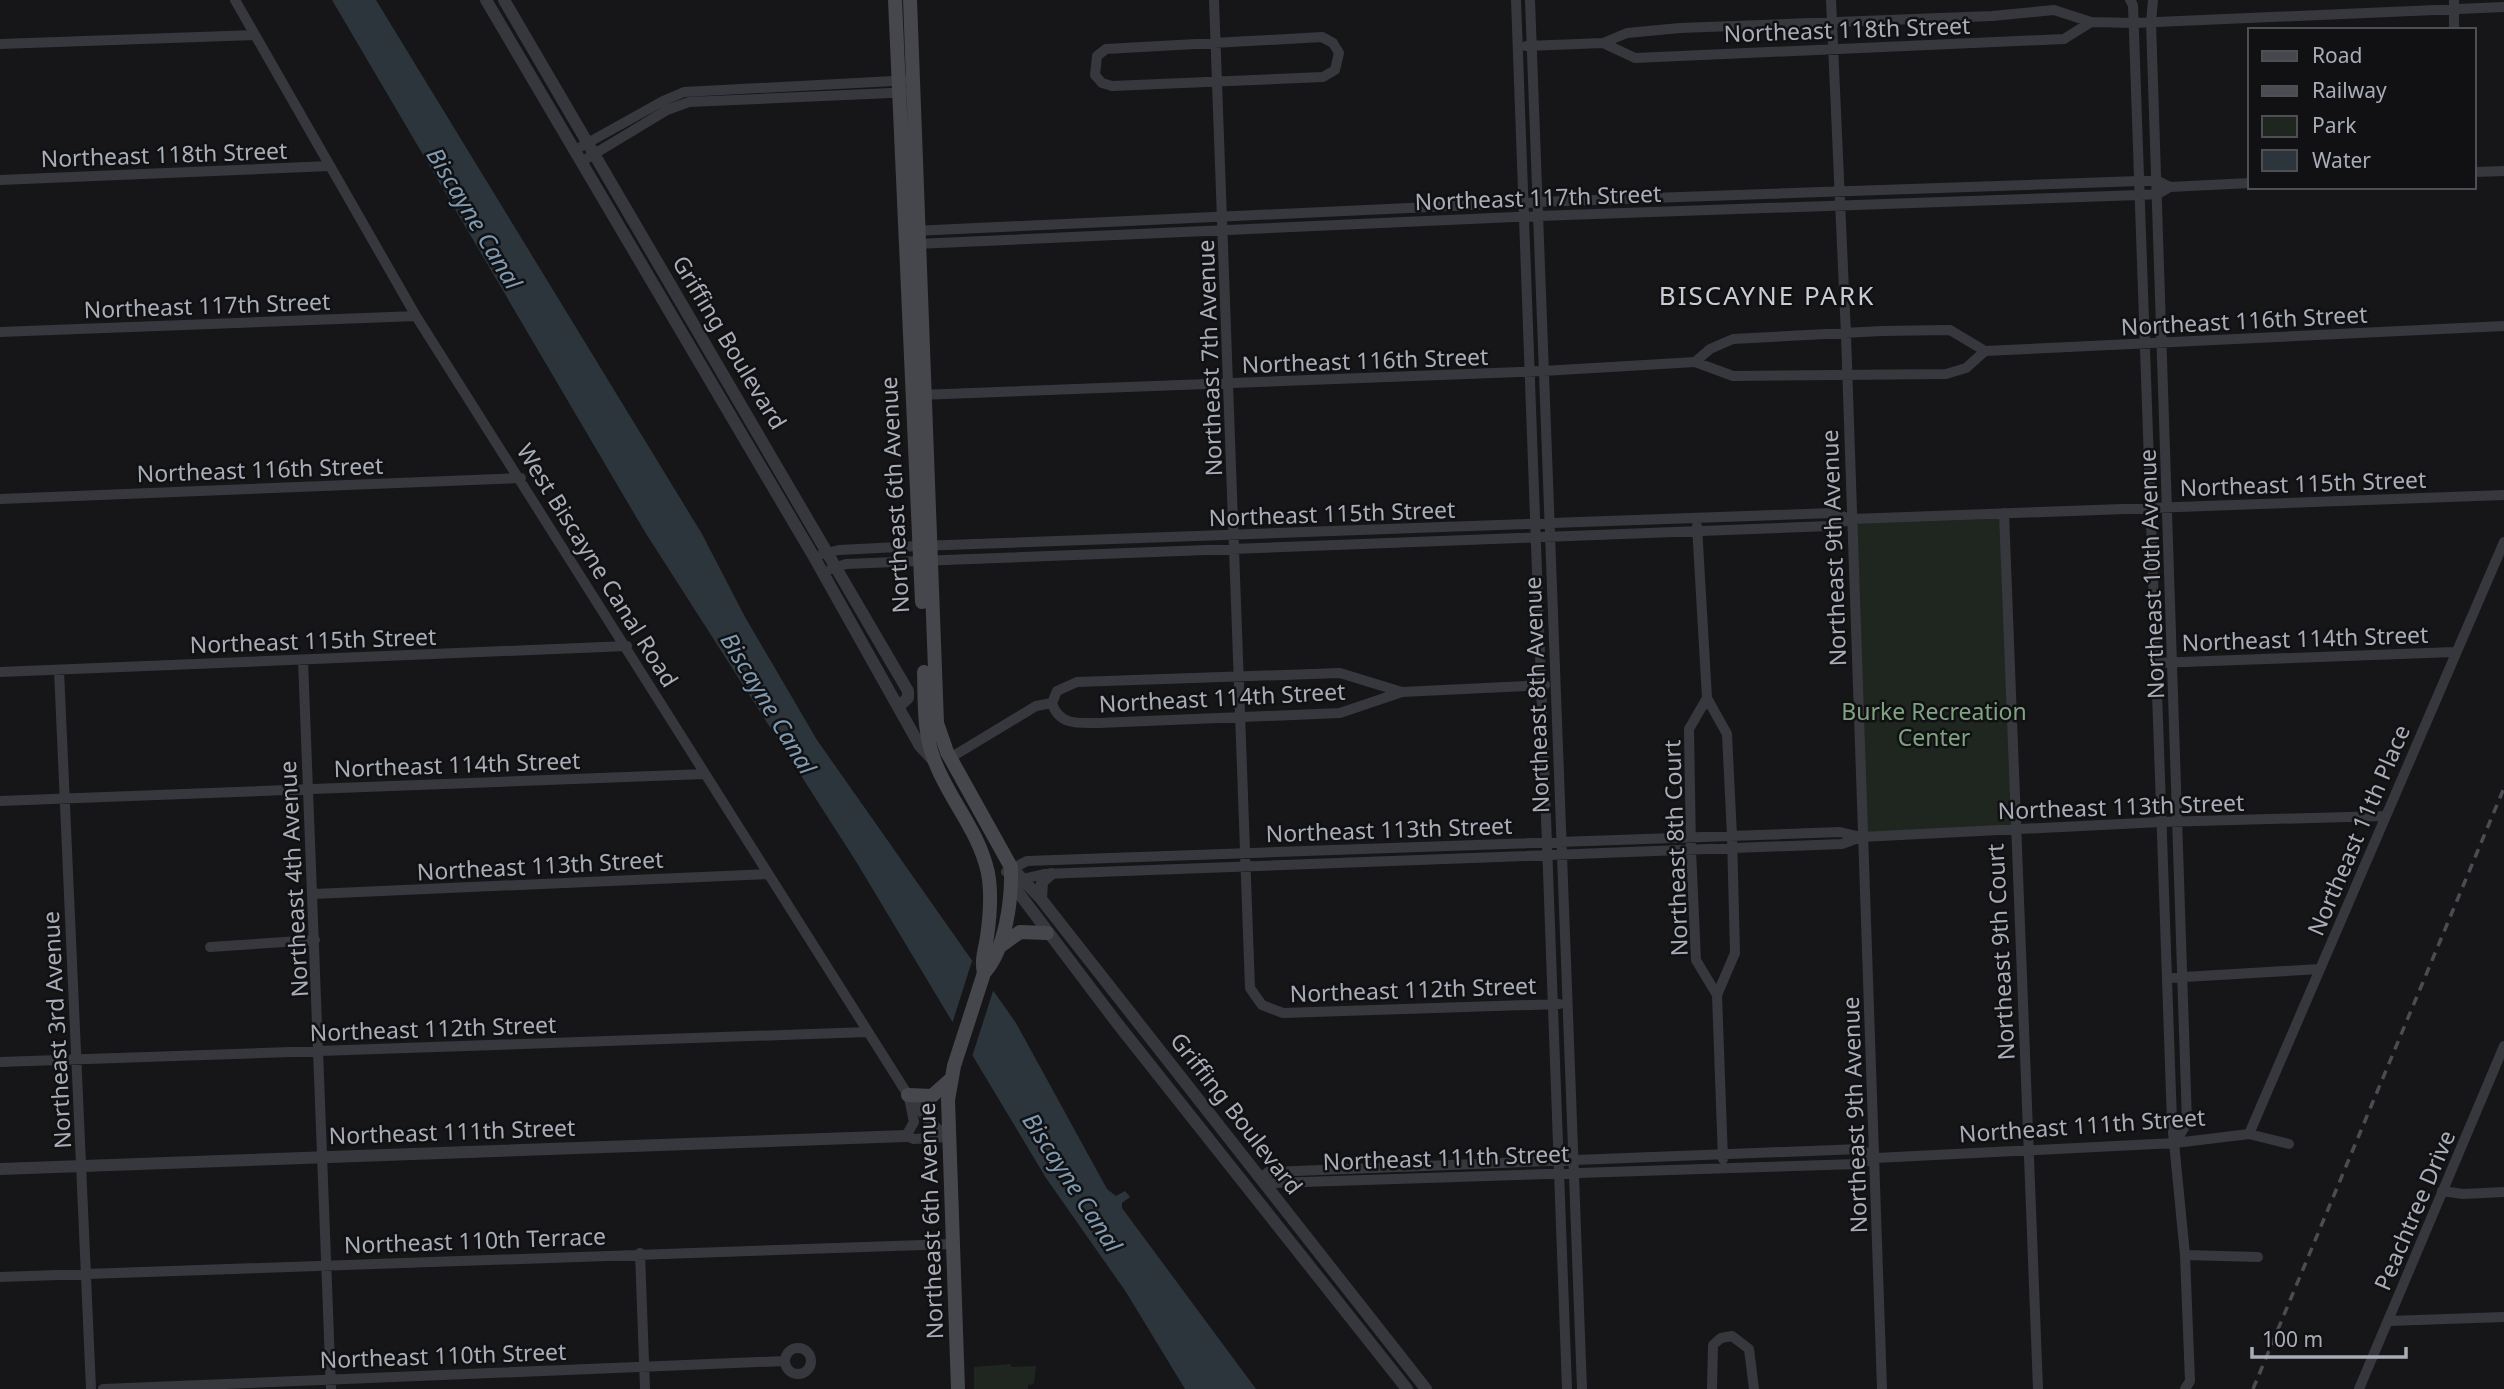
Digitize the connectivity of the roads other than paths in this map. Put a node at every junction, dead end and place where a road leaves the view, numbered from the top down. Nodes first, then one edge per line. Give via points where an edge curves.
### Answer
1 (235, 0) edge
2 (486, 0) edge
3 (503, 0) edge
4 (895, 0) edge
5 (910, 0) edge
6 (1214, 0) edge
7 (1516, 0) edge
8 (1530, 0) edge
9 (1831, 0) edge
10 (2130, 0) edge
11 (2153, 0) edge
12 (2454, 5) edge
13 (2504, 7) edge
14 (1832, 22) junction
15 (2091, 22) junction
16 (2151, 22) junction
17 (2134, 23) junction
18 (2455, 28) edge
19 (255, 36) junction
20 (1215, 41) junction
21 (1603, 43) junction
22 (0, 44) edge
23 (1531, 46) junction
24 (1518, 47) junction
25 (1835, 49) junction
26 (1217, 83) junction
27 (906, 86) junction
28 (592, 147) junction
29 (578, 156) junction
30 (330, 166) junction
31 (2504, 171) edge
32 (2476, 172) edge
33 (0, 180) edge
34 (2140, 181) junction
35 (2158, 181) junction
36 (2248, 183) edge
37 (2170, 187) junction
38 (1838, 191) junction
39 (2158, 194) junction
40 (2140, 195) junction
41 (1538, 202) junction
42 (1524, 203) junction
43 (1839, 206) junction
44 (1524, 216) junction
45 (1538, 216) junction
46 (1224, 218) junction
47 (1224, 230) junction
48 (912, 238) junction
49 (416, 316) junction
50 (2504, 326) edge
51 (0, 332) edge
52 (1846, 335) junction
53 (2161, 343) junction
54 (2146, 344) junction
55 (1985, 351) junction
56 (1695, 362) junction
57 (1543, 371) junction
58 (1530, 372) junction
59 (1845, 376) junction
60 (1228, 385) junction
61 (918, 395) junction
62 (521, 478) junction
63 (2504, 495) edge
64 (0, 499) edge
65 (2150, 508) junction
66 (2169, 508) junction
67 (2004, 513) junction
68 (1696, 519) junction
69 (1852, 519) junction
70 (1534, 524) junction
71 (1549, 524) junction
72 (1697, 531) junction
73 (1233, 536) junction
74 (1534, 537) junction
75 (1549, 537) junction
76 (2504, 542) edge
77 (1233, 549) junction
78 (827, 552) junction
79 (925, 554) junction
80 (814, 557) junction
81 (835, 567) junction
82 (823, 572) junction
83 (627, 646) junction
84 (2454, 652) junction
85 (303, 660) junction
86 (2174, 662) junction
87 (2156, 663) junction
88 (60, 670) junction
89 (0, 672) edge
90 (1238, 675) junction
91 (1540, 685) junction
92 (1555, 685) junction
93 (1402, 692) junction
94 (1707, 698) junction
95 (1052, 703) junction
96 (899, 706) junction
97 (1240, 718) junction
98 (939, 733) joint
99 (950, 758) junction
100 (934, 761) junction
101 (705, 774) junction
102 (307, 789) junction
103 (64, 799) junction
104 (0, 801) edge
105 (2384, 816) junction
106 (2178, 821) junction
107 (2161, 822) junction
108 (2014, 830) junction
109 (1732, 836) junction
110 (1691, 837) junction
111 (1861, 837) junction
112 (1546, 842) junction
113 (1561, 842) junction
114 (1732, 848) junction
115 (1690, 850) junction
116 (1245, 853) junction
117 (1546, 854) junction
118 (1562, 854) junction
119 (985, 861) junction
120 (1245, 866) junction
121 (768, 874) junction
122 (1051, 874) junction
123 (1012, 876) junction
124 (314, 894) junction
125 (1041, 899) junction
126 (990, 900) junction
127 (1047, 933) junction
128 (316, 940) junction
129 (1564, 942) junction
130 (1550, 943) junction
131 (210, 947) dead end
132 (998, 948) junction
133 (2320, 969) junction
134 (984, 973) junction
135 (2185, 977) junction
136 (2167, 978) junction
137 (1717, 995) junction
138 (1552, 1004) junction
139 (1566, 1004) junction
140 (1262, 1005) joint
141 (868, 1032) junction
142 (1152, 1042) junction
143 (2504, 1046) edge
144 (320, 1051) junction
145 (1140, 1052) junction
146 (78, 1059) junction
147 (2501, 1060) edge
148 (0, 1062) edge
149 (951, 1079) junction
150 (908, 1095) junction
151 (2249, 1134) junction
152 (906, 1136) junction
153 (947, 1137) junction
154 (2175, 1143) junction
155 (2289, 1144) dead end
156 (2029, 1151) junction
157 (1723, 1155) junction
158 (324, 1157) junction
159 (1876, 1158) junction
160 (1573, 1160) junction
161 (1558, 1161) junction
162 (82, 1166) junction
163 (0, 1169) edge
164 (1723, 1170) junction
165 (1559, 1174) junction
166 (1573, 1174) junction
167 (1260, 1179) junction
168 (1242, 1180) junction
169 (2442, 1191) junction
170 (2504, 1192) edge
171 (952, 1244) junction
172 (640, 1253) junction
173 (2185, 1255) junction
174 (1321, 1256) junction
175 (2258, 1257) dead end
176 (326, 1265) junction
177 (1310, 1265) junction
178 (87, 1274) junction
179 (0, 1277) edge
180 (2504, 1317) edge
181 (2388, 1321) junction
182 (1388, 1341) junction
183 (1376, 1350) junction
184 (785, 1361) dead end
185 (644, 1366) junction
186 (330, 1384) edge
187 (91, 1389) edge
188 (103, 1389) edge
189 (645, 1389) edge
190 (958, 1389) edge
191 (1407, 1389) edge
192 (1426, 1389) edge
193 (1567, 1389) edge
194 (1582, 1389) edge
195 (1712, 1389) edge
196 (1754, 1389) edge
197 (1882, 1389) edge
198 (2038, 1389) edge
199 (2185, 1389) edge
200 (2359, 1389) edge

1 - 19 street, West Biscayne Canal Road
2 - 29 street, Griffing Boulevard
3 - 28 street, Griffing Boulevard
4 - 27 main road, Northeast 6th Avenue
5 - 27 main road, Northeast 6th Avenue
6 - 20 street, Northeast 7th Avenue
7 - 24 street, Northeast 8th Avenue
8 - 23 street, Northeast 8th Avenue
9 - 14 street, Northeast 9th Avenue
10 - 17 street, Northeast 10th Avenue
11 - 16 street, Northeast 10th Avenue
12 - 13 street, Northeast 118th Street
12 - 16 street, Northeast 118th Street
12 - 18 street
14 - 15 street, Northeast 118th Street via 2054,10
14 - 21 street, Northeast 118th Street via 1680,28 1628,33
14 - 25 street, Northeast 9th Avenue
15 - 17 street, Northeast 118th Street
15 - 25 street, Northeast 118th Street via 2064,39
16 - 17 street, Northeast 118th Street
16 - 35 street, Northeast 10th Avenue
17 - 34 street, Northeast 10th Avenue
19 - 22 street
19 - 30 street, West Biscayne Canal Road
20 - 26 street, Northeast 7th Avenue
20 - 26 street via 1106,49 1097,55 1094,66 1102,83 1112,86
20 - 26 street via 1322,37 1339,53 1335,70 1323,77
21 - 23 street, Northeast 118th Street
21 - 25 street, Northeast 118th Street via 1634,58
23 - 24 street, Northeast 118th Street
23 - 41 street, Northeast 8th Avenue
24 - 42 street, Northeast 8th Avenue
25 - 38 street, Northeast 9th Avenue
26 - 46 street, Northeast 7th Avenue
27 - 28 street via 684,92
27 - 48 main road, Northeast 6th Avenue
28 - 29 street
28 - 78 street, Griffing Boulevard
29 - 80 street, Griffing Boulevard
30 - 33 street, Northeast 118th Street
30 - 49 street, West Biscayne Canal Road
31 - 32 street
34 - 35 street, Northeast 117th Street
34 - 38 street, Northeast 117th Street
34 - 40 street, Northeast 10th Avenue
35 - 37 street, Northeast 117th Street
35 - 39 street, Northeast 10th Avenue
36 - 37 street, Northeast 117th Street
37 - 39 street, Northeast 117th Street
38 - 41 street, Northeast 117th Street
38 - 43 street, Northeast 9th Avenue
39 - 40 street, Northeast 117th Street
39 - 53 street, Northeast 10th Avenue
40 - 43 street, Northeast 117th Street
40 - 54 street, Northeast 10th Avenue
41 - 42 street, Northeast 117th Street
41 - 45 street, Northeast 8th Avenue
42 - 44 street, Northeast 8th Avenue
42 - 46 street, Northeast 117th Street
43 - 45 street, Northeast 117th Street
43 - 52 street, Northeast 9th Avenue
44 - 45 street, Northeast 117th Street
44 - 47 street, Northeast 117th Street
44 - 58 street, Northeast 8th Avenue
45 - 57 street, Northeast 8th Avenue
46 - 47 street, Northeast 7th Avenue
46 - 48 street, Northeast 117th Street
47 - 48 street, Northeast 117th Street
47 - 60 street, Northeast 7th Avenue
48 - 61 main road, Northeast 6th Avenue
49 - 51 street, Northeast 117th Street
49 - 62 street, West Biscayne Canal Road
50 - 53 street, Northeast 116th Street
52 - 55 street, Northeast 116th Street via 1950,330
52 - 56 street, Northeast 116th Street via 1733,339
52 - 59 street, Northeast 9th Avenue
53 - 54 street, Northeast 116th Street
53 - 66 street, Northeast 10th Avenue
54 - 55 street, Northeast 116th Street
54 - 65 street, Northeast 10th Avenue
55 - 59 street, Northeast 116th Street via 1966,368 1946,374
56 - 57 street, Northeast 116th Street
56 - 59 street, Northeast 116th Street via 1733,376
57 - 58 street, Northeast 116th Street
57 - 71 street, Northeast 8th Avenue
58 - 60 street, Northeast 116th Street
58 - 70 street, Northeast 8th Avenue
59 - 69 street, Northeast 9th Avenue
60 - 61 street, Northeast 116th Street
60 - 73 street, Northeast 7th Avenue
61 - 79 main road, Northeast 6th Avenue
62 - 64 street, Northeast 116th Street
62 - 83 street, West Biscayne Canal Road
63 - 66 street, Northeast 115th Street
65 - 66 street, Northeast 115th Street
65 - 67 street, Northeast 115th Street
65 - 87 street, Northeast 10th Avenue
66 - 86 street, Northeast 10th Avenue
67 - 69 street, Northeast 115th Street
67 - 108 street, Northeast 9th Court
68 - 69 street, Northeast 115th Street via 1832,513
68 - 71 street, Northeast 115th Street
68 - 72 street, Northeast 8th Court
69 - 72 street, Northeast 115th Street via 1829,526
69 - 111 street, Northeast 9th Avenue
70 - 71 street, Northeast 115th Street
70 - 73 street, Northeast 115th Street
70 - 74 street, Northeast 8th Avenue
71 - 75 street, Northeast 8th Avenue
72 - 75 street, Northeast 115th Street
72 - 94 street, Northeast 8th Court
73 - 77 street, Northeast 7th Avenue
73 - 79 street, Northeast 115th Street
74 - 75 street, Northeast 115th Street
74 - 77 street, Northeast 115th Street
74 - 91 street, Northeast 8th Avenue
75 - 92 street, Northeast 8th Avenue
76 - 84 street, Northeast 11th Place
77 - 79 street, Northeast 115th Street
77 - 90 street, Northeast 7th Avenue
78 - 79 street, Northeast 115th Street
78 - 80 street, Northeast 115th Street
78 - 81 street, Griffing Boulevard
79 - 81 street, Northeast 115th Street
79 - 98 main road, Northeast 6th Avenue
79 - 100 main road, Northeast 6th Avenue via 926,728
80 - 82 street, Griffing Boulevard
81 - 82 street, Northeast 115th Street
81 - 96 street, Griffing Boulevard via 908,691 909,697
82 - 96 street, Griffing Boulevard
83 - 85 street, Northeast 115th Street
83 - 101 street, West Biscayne Canal Road
84 - 86 street, Northeast 114th Street
84 - 105 street, Northeast 11th Place
85 - 88 street, Northeast 115th Street
85 - 102 street, Northeast 4th Avenue
86 - 87 street, Northeast 114th Street
86 - 106 street, Northeast 10th Avenue
87 - 107 street, Northeast 10th Avenue
88 - 89 street, Northeast 115th Street
88 - 103 street, Northeast 3rd Avenue
90 - 93 street, Northeast 114th Street via 1340,673
90 - 95 street, Northeast 114th Street via 1077,682 1057,691
90 - 97 street, Northeast 7th Avenue
91 - 92 street, Northeast 114th Street
91 - 93 street, Northeast 114th Street
91 - 112 street, Northeast 8th Avenue
92 - 113 street, Northeast 8th Avenue
93 - 97 street, Northeast 114th Street via 1340,713
94 - 109 street, Northeast 8th Court via 1727,734
94 - 110 street, Northeast 8th Court via 1689,729
95 - 97 street, Northeast 114th Street via 1062,719 1074,723
95 - 99 street, Northeast 114th Street via 1036,706
96 - 100 street, Griffing Boulevard via 924,752
97 - 116 street, Northeast 7th Avenue
98 - 99 main road, Griffing Boulevard
99 - 123 main road, Griffing Boulevard
100 - 119 main road, Northeast 6th Avenue
101 - 102 street, Northeast 114th Street
101 - 121 street, West Biscayne Canal Road
102 - 103 street, Northeast 114th Street
102 - 124 street, Northeast 4th Avenue
103 - 104 street, Northeast 114th Street
103 - 146 street, Northeast 3rd Avenue
105 - 106 street, Northeast 113th Street
105 - 133 street, Northeast 11th Place
106 - 107 street, Northeast 113th Street
106 - 135 street, Northeast 10th Avenue
107 - 108 street, Northeast 113th Street
107 - 136 street, Northeast 10th Avenue
108 - 111 street, Northeast 113th Street
108 - 156 street, Northeast 9th Court
109 - 110 street, Northeast 113th Street
109 - 111 street, Northeast 113th Street via 1840,832
109 - 114 street, Northeast 8th Court
110 - 113 street, Northeast 113th Street
110 - 115 street, Northeast 8th Court
111 - 114 street, Northeast 113th Street via 1842,844
111 - 159 street, Northeast 9th Avenue
112 - 113 street, Northeast 113th Street
112 - 116 street, Northeast 113th Street
112 - 117 street, Northeast 8th Avenue
113 - 118 street, Northeast 8th Avenue
114 - 115 street, Northeast 113th Street
114 - 137 street, Northeast 8th Court via 1735,953
115 - 118 street, Northeast 113th Street
115 - 137 street, Northeast 8th Court via 1696,960
116 - 120 street, Northeast 7th Avenue
116 - 123 street, Northeast 113th Street via 1027,861
117 - 118 street, Northeast 113th Street
117 - 120 street, Northeast 113th Street
117 - 130 street, Northeast 8th Avenue
118 - 129 street, Northeast 8th Avenue
119 - 123 main road, Griffing Boulevard
119 - 126 main road, Northeast 6th Avenue
120 - 122 street, Northeast 113th Street
120 - 140 street, Northeast 7th Avenue via 1248,980
121 - 124 street, Northeast 113th Street
121 - 141 street, West Biscayne Canal Road
122 - 123 street, Northeast 113th Street
122 - 125 street via 1042,882
123 - 125 street, Griffing Boulevard
123 - 126 main road
123 - 127 street, Griffing Boulevard
123 - 132 main road, Northeast 6th Avenue
124 - 128 street, Northeast 4th Avenue
125 - 142 street, Griffing Boulevard
126 - 134 main road, Northeast 6th Avenue via 981,961
127 - 132 main road via 1020,932
127 - 145 street, Griffing Boulevard
128 - 131 street
128 - 144 street, Northeast 4th Avenue
129 - 130 street
129 - 139 street, Northeast 8th Avenue
130 - 138 street, Northeast 8th Avenue
132 - 134 main road, Northeast 6th Avenue
133 - 135 street
133 - 151 street, Northeast 11th Place
134 - 149 main road, Northeast 6th Avenue
135 - 136 street
135 - 154 street, Northeast 10th Avenue via 2187,1123
136 - 154 street, Northeast 10th Avenue
137 - 157 street, Northeast 8th Court
138 - 139 street, Northeast 112th Street
138 - 140 street, Northeast 112th Street via 1292,1013
138 - 161 street, Northeast 8th Avenue
139 - 160 street, Northeast 8th Avenue
141 - 144 street, Northeast 112th Street
141 - 150 street, West Biscayne Canal Road
142 - 145 street
142 - 167 street, Griffing Boulevard
143 - 147 street, Peachtree Drive
144 - 146 street, Northeast 112th Street
144 - 158 street, Northeast 4th Avenue
145 - 168 street, Griffing Boulevard
146 - 148 street, Northeast 112th Street
146 - 162 street, Northeast 3rd Avenue
147 - 169 street, Peachtree Drive
149 - 150 main road via 932,1096
149 - 153 main road, Northeast 6th Avenue
150 - 152 street via 914,1122
150 - 153 street, West Biscayne Canal Road
151 - 154 street, Northeast 111th Street
151 - 155 street, Northeast 111th Street
152 - 153 street
152 - 158 street, Northeast 111th Street
153 - 171 main road, Northeast 6th Avenue
154 - 156 street, Northeast 111th Street
154 - 173 street, Northeast 10th Avenue
156 - 159 street, Northeast 111th Street
156 - 198 street, Northeast 9th Court
157 - 159 street, Northeast 111th Street via 1860,1149
157 - 160 street, Northeast 111th Street
157 - 164 street, Northeast 8th Court
158 - 162 street, Northeast 111th Street
158 - 176 street, Northeast 4th Avenue
159 - 164 street, Northeast 111th Street via 1857,1164
159 - 197 street, Northeast 9th Avenue
160 - 161 street, Northeast 111th Street
160 - 166 street, Northeast 8th Avenue
161 - 165 street, Northeast 8th Avenue
161 - 167 street, Northeast 111th Street via 1268,1172
162 - 163 street, Northeast 111th Street
162 - 178 street, Northeast 3rd Avenue
164 - 166 street, Northeast 111th Street
165 - 166 street, Northeast 111th Street
165 - 167 street, Northeast 111th Street via 1273,1183
165 - 193 street, Northeast 8th Avenue
166 - 194 street, Northeast 8th Avenue
167 - 168 street
167 - 174 street, Griffing Boulevard
168 - 177 street, Griffing Boulevard
169 - 170 street
169 - 181 street, Peachtree Drive
171 - 172 street, Northeast 110th Terrace
171 - 190 main road, Northeast 6th Avenue
172 - 176 street, Northeast 110th Terrace
172 - 185 street
173 - 175 street
173 - 199 street, Northeast 10th Avenue via 2190,1381
174 - 177 street
174 - 182 street, Griffing Boulevard
176 - 178 street, Northeast 110th Terrace
176 - 186 street, Northeast 4th Avenue
177 - 183 street, Griffing Boulevard
178 - 179 street, Northeast 110th Terrace
178 - 187 street, Northeast 3rd Avenue
180 - 181 street
181 - 200 street, Peachtree Drive
182 - 183 street
182 - 192 street, Griffing Boulevard
183 - 191 street, Griffing Boulevard
184 - 185 street, Northeast 110th Street
185 - 186 street, Northeast 110th Street
185 - 189 street
186 - 188 street, Northeast 110th Street
195 - 196 street via 1713,1345 1732,1336 1749,1349

